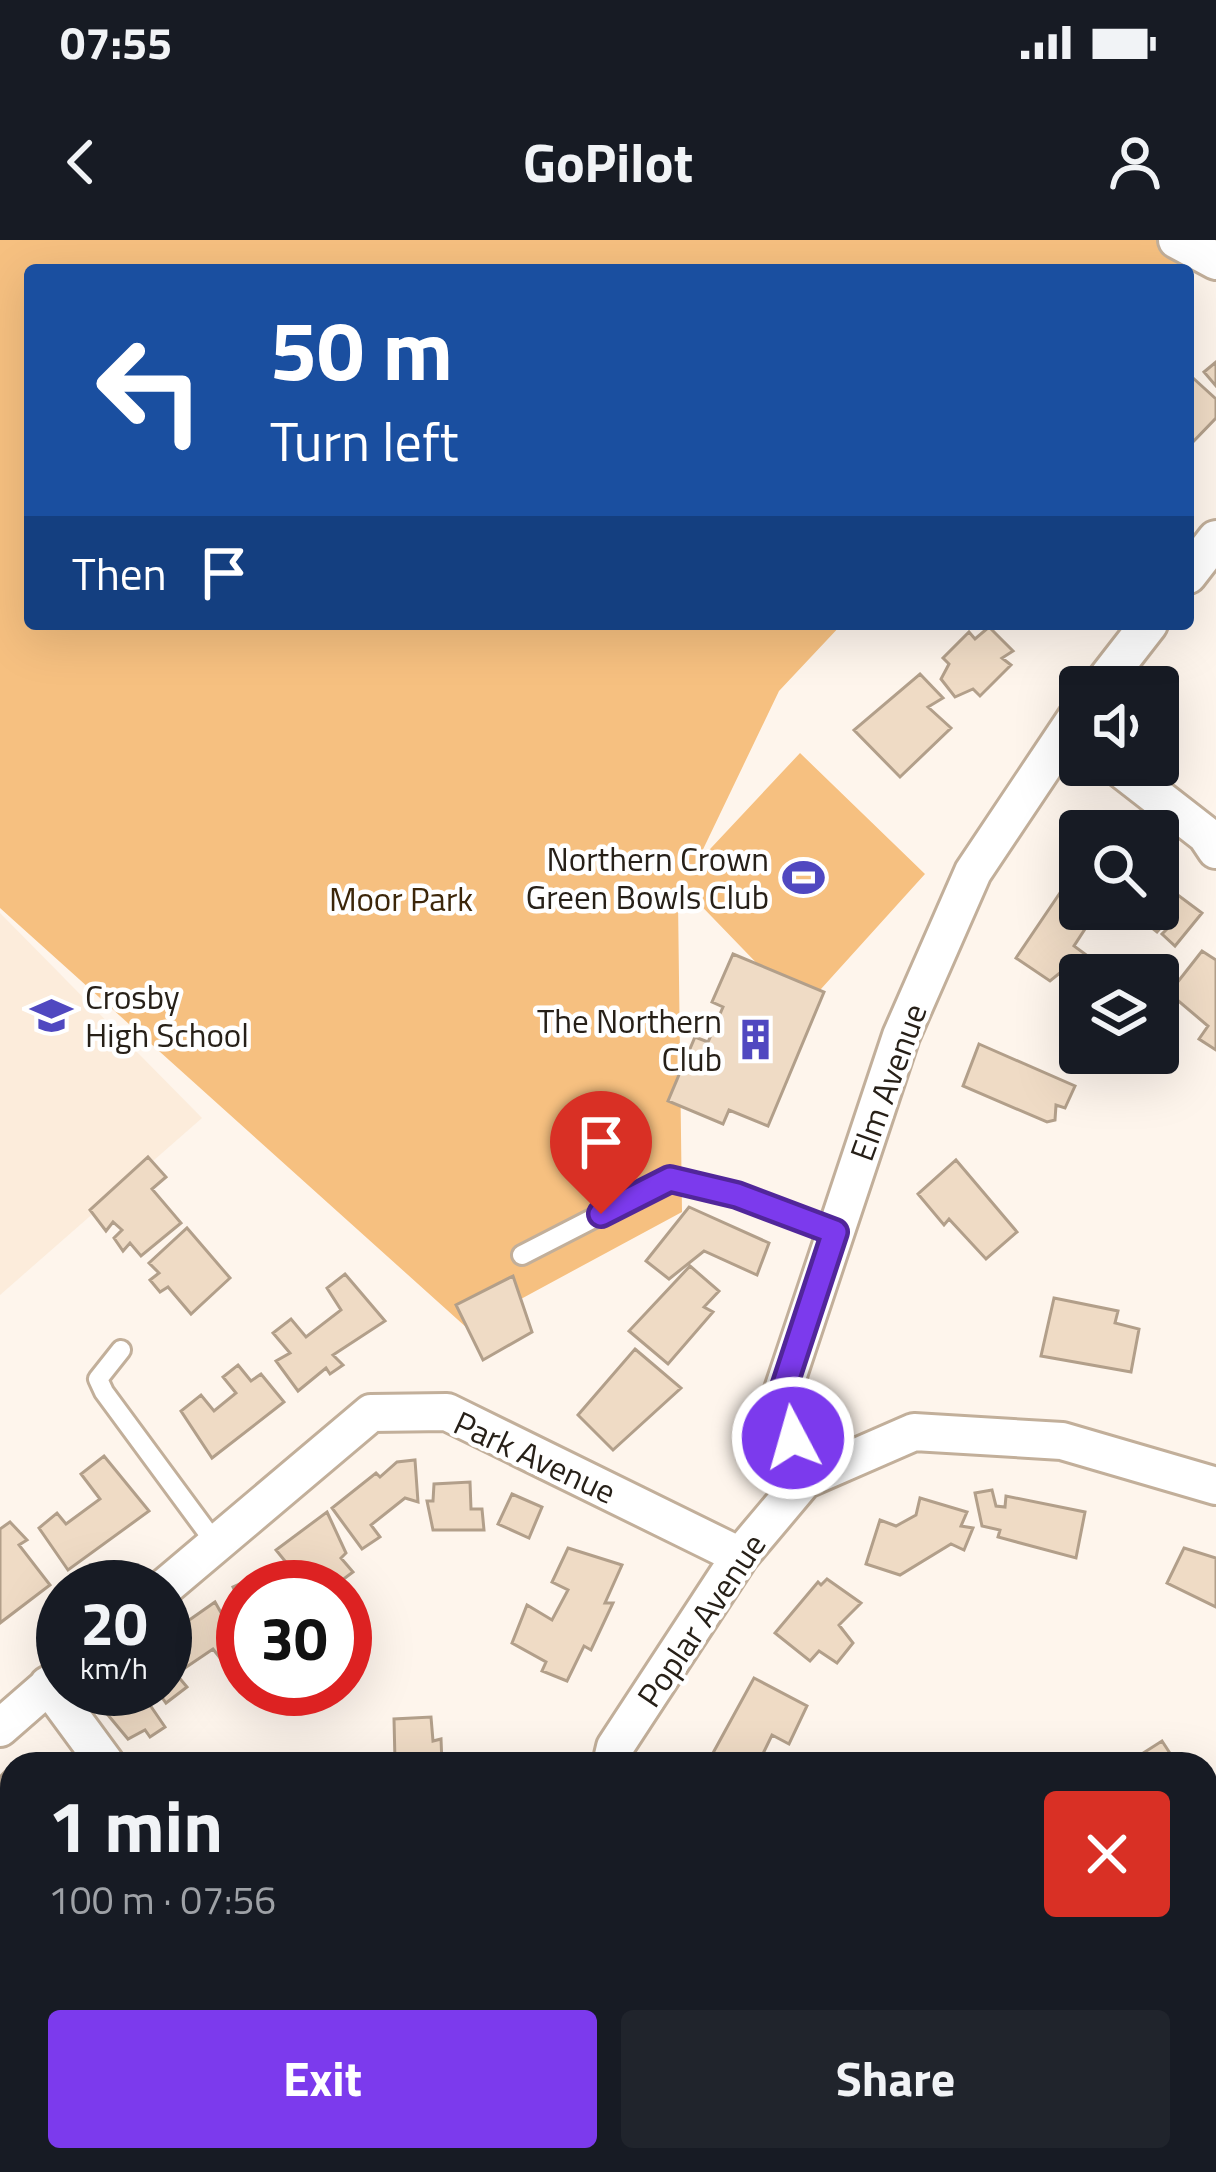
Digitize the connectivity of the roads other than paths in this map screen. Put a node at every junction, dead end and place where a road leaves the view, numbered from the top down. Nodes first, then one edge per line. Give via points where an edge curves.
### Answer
1 (1178, 240) edge
2 (1216, 261) edge
3 (1216, 539) edge
4 (1194, 567) edge
5 (1144, 630) edge
6 (1116, 666) edge
7 (1059, 750) edge
8 (1143, 786) edge
9 (1216, 850) edge
10 (835, 1232) junction
11 (522, 1255) dead end
12 (121, 1350) dead end
13 (804, 1480) junction
14 (1216, 1486) edge
15 (216, 1544) junction
16 (740, 1556) junction
17 (192, 1564) edge
18 (36, 1696) edge
19 (78, 1716) edge
20 (0, 1728) edge
21 (99, 1752) edge
22 (615, 1752) edge

1 - 2 street
3 - 4 street
5 - 6 street
7 - 10 street, Elm Avenue via 973,872 901,1036
8 - 9 street
10 - 11 lane via 670,1179
10 - 13 street, Elm Avenue via 781,1396
12 - 15 lane via 98,1378 104,1392
13 - 14 street, Poplar Avenue via 914,1432 1062,1442
13 - 16 street, Poplar Avenue
15 - 16 street, Park Avenue via 371,1414 447,1412
15 - 17 street, Park Avenue
16 - 22 street, Poplar Avenue
18 - 20 street
19 - 21 street

